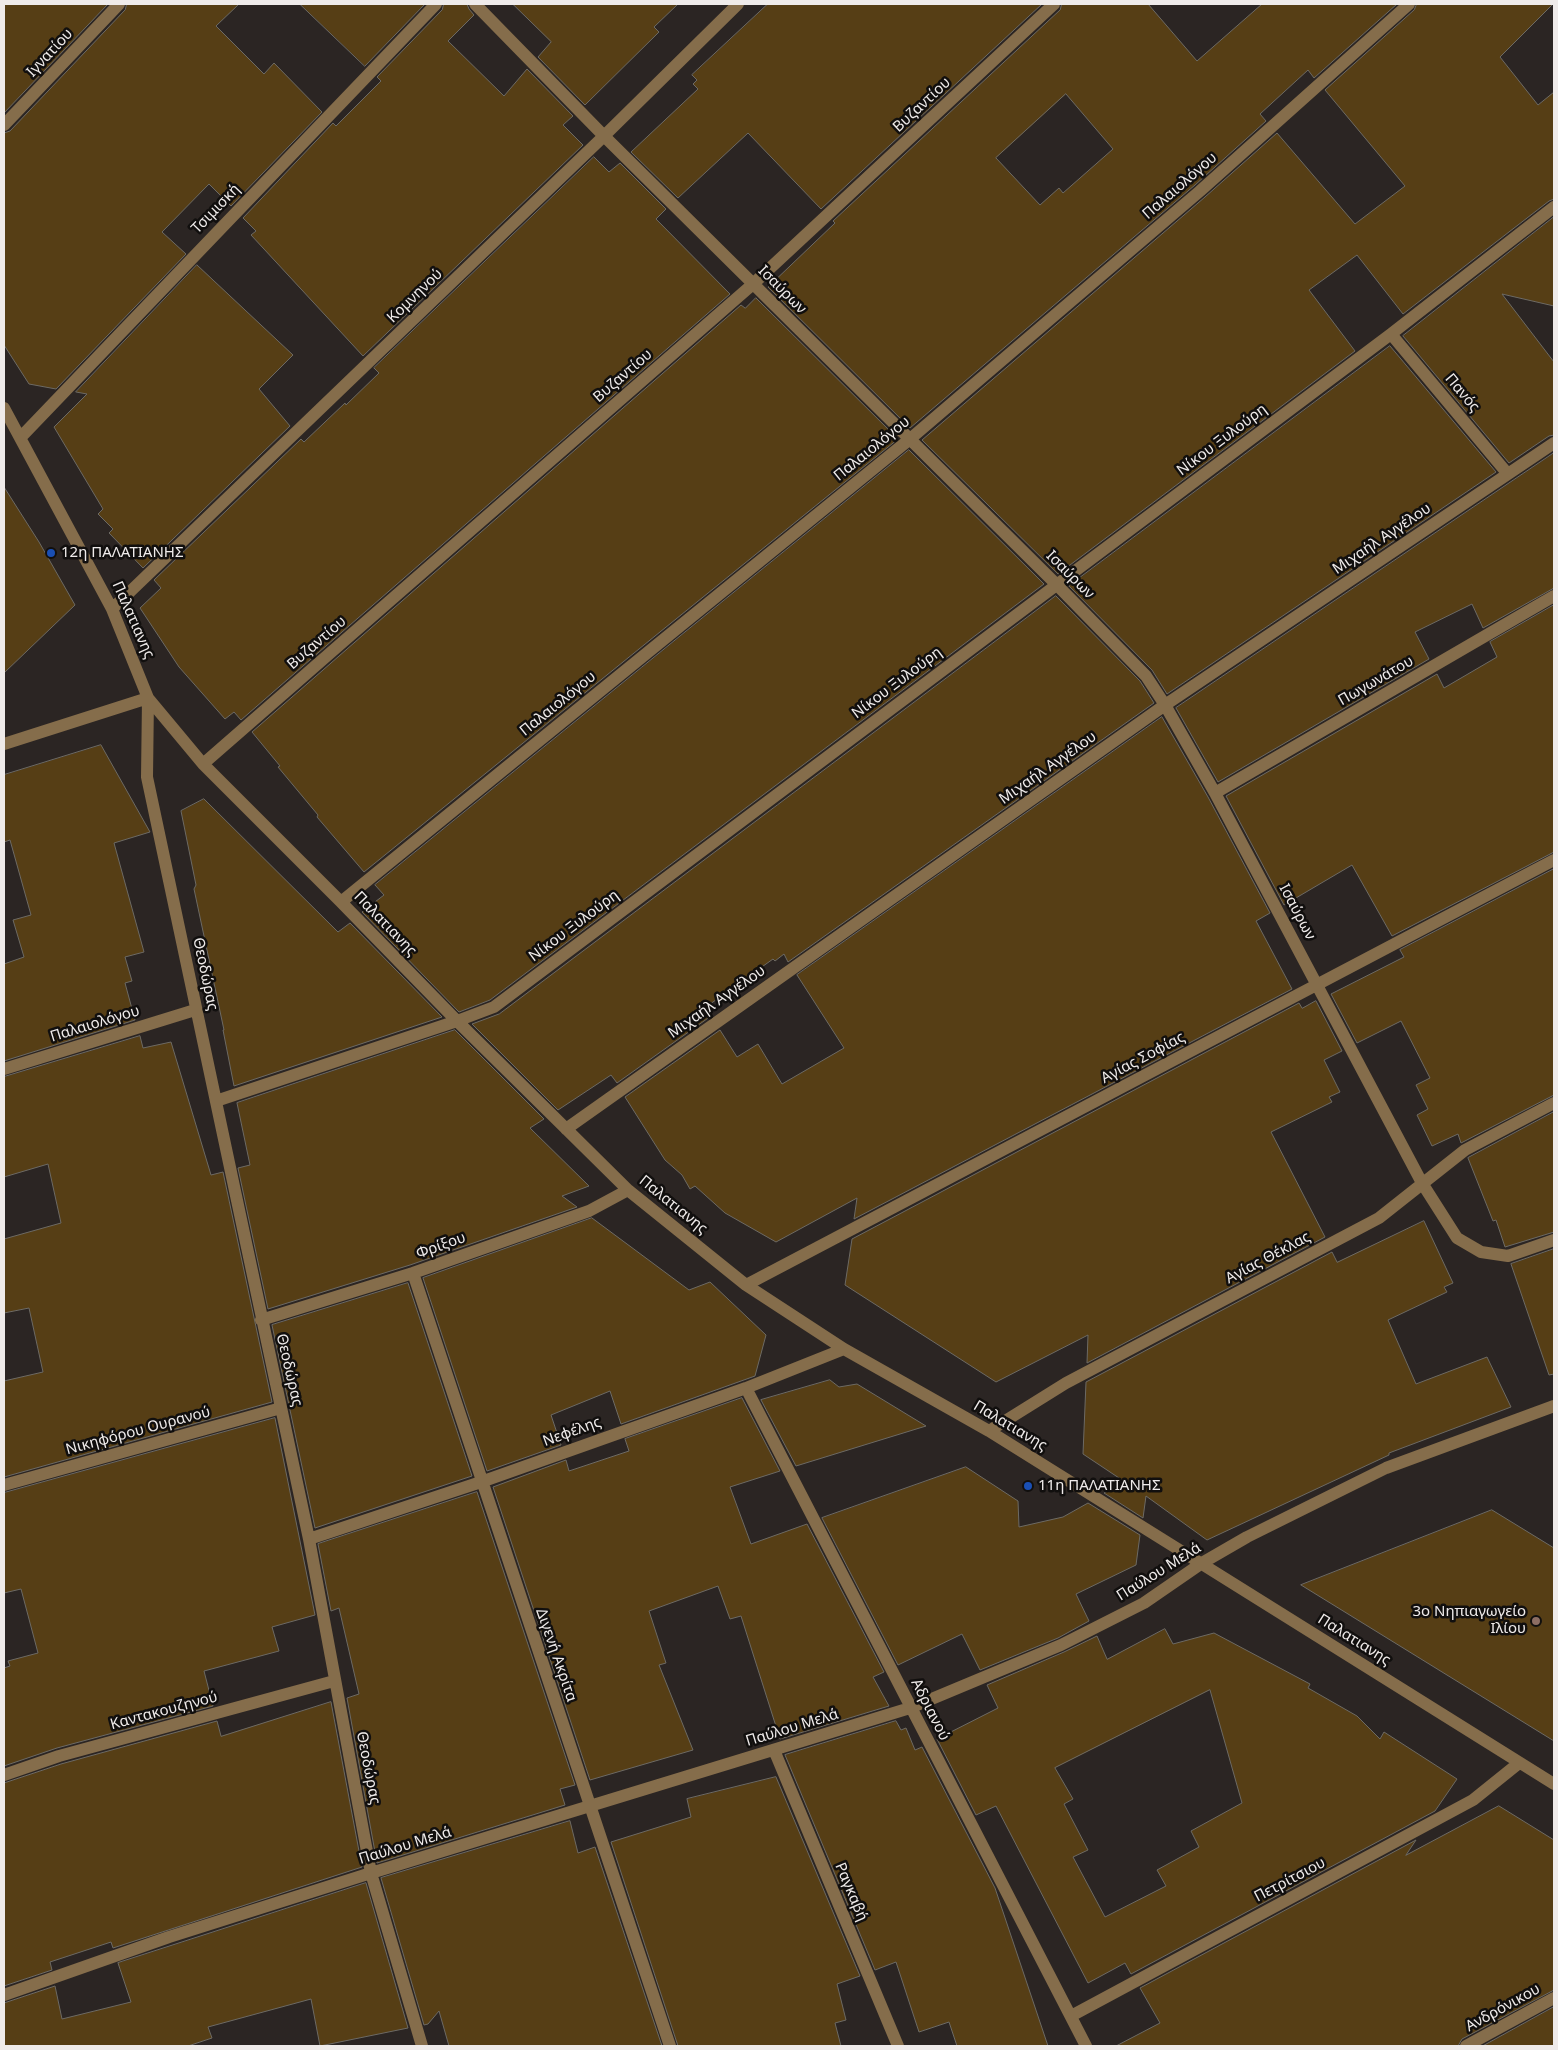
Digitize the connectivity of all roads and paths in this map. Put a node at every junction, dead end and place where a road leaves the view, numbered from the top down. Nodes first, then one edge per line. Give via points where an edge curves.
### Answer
1 (119, 4) edge
2 (436, 4) edge
3 (475, 4) edge
4 (738, 4) edge
5 (1054, 4) edge
6 (1408, 4) edge
7 (4, 125) edge
8 (604, 136) junction
9 (1554, 207) edge
10 (753, 284) junction
11 (1392, 334) junction
12 (4, 408) edge
13 (21, 437) junction
14 (910, 439) junction
15 (1554, 443) edge
16 (1507, 473) junction
17 (1056, 584) junction
18 (1554, 596) edge
19 (112, 610) junction
20 (148, 698) junction
21 (1165, 705) junction
22 (4, 744) edge
23 (203, 764) junction
24 (1215, 794) junction
25 (1554, 860) edge
26 (341, 902) junction
27 (1317, 985) junction
28 (195, 1010) junction
29 (457, 1021) junction
30 (4, 1070) edge
31 (216, 1101) junction
32 (1554, 1103) edge
33 (566, 1129) junction
34 (1422, 1183) junction
35 (628, 1190) junction
36 (1554, 1240) edge
37 (413, 1273) junction
38 (746, 1285) junction
39 (261, 1320) junction
40 (844, 1349) junction
41 (746, 1388) junction
42 (1554, 1406) edge
43 (281, 1408) junction
44 (989, 1431) junction
45 (481, 1482) junction
46 (4, 1485) edge
47 (309, 1539) junction
48 (1202, 1563) junction
49 (334, 1681) junction
50 (910, 1708) junction
51 (774, 1750) junction
52 (1519, 1763) junction
53 (4, 1775) edge
54 (1554, 1784) edge
55 (590, 1806) junction
56 (372, 1873) junction
57 (4, 1995) edge
58 (1554, 1998) edge
59 (1071, 2016) junction
60 (422, 2046) edge
61 (670, 2046) edge
62 (898, 2046) edge
63 (1086, 2046) edge
64 (1466, 2046) edge

1 - 7 street, Ιγνατίου
2 - 13 street, Τσιμισκή
3 - 8 street, Ισαύρων
4 - 8 street, Κομνηνού
5 - 10 street, Βυζαντίου
6 - 14 street, Παλαιολόγου via 1200,191
8 - 10 street, Ισαύρων
8 - 19 street, Κομνηνού
9 - 11 street, Νίκου Ξυλούρη
10 - 14 street, Ισαύρων
10 - 23 street, Βυζαντίου
11 - 16 street, Πανός
11 - 17 street, Νίκου Ξυλούρη
12 - 13 street, Παλατιανης
13 - 19 street, Παλατιανης
14 - 17 street, Ισαύρων
14 - 26 street, Παλαιολόγου
15 - 16 street, Μιχαήλ Αγγέλου
16 - 21 street, Μιχαήλ Αγγέλου
17 - 21 street, Ισαύρων via 1146,676
17 - 29 street, Νίκου Ξυλούρη via 494,1007
18 - 24 street, Πωγωνάτου
19 - 20 street, Παλατιανης
20 - 22 street
20 - 23 street, Παλατιανης
20 - 28 street, Θεοδώρας via 147,777
21 - 24 street, Ισαύρων
21 - 33 street, Μιχαήλ Αγγέλου
23 - 26 street, Παλατιανης
24 - 27 street, Ισαύρων
25 - 27 street, Αγίας Σοφίας
26 - 29 street, Παλατιανης
27 - 34 street, Ισαύρων
27 - 38 street, Αγίας Σοφίας
28 - 30 street, Παλαιολόγου
28 - 31 street, Θεοδώρας
29 - 31 street, Νίκου Ξυλούρη
29 - 33 street, Παλατιανης
31 - 39 street, Θεοδώρας
32 - 34 street, Αγίας Θέκλας via 1464,1150
33 - 35 street, Παλατιανης
34 - 36 street, Ισαύρων via 1457,1238 1481,1252 1508,1256
34 - 44 street, Αγίας Θέκλας via 1379,1218 1066,1383
35 - 37 street, Φρίξου via 589,1211
35 - 38 street, Παλατιανης
37 - 39 street, Φρίξου
37 - 45 street, Διγενή Ακρίτα
38 - 40 street, Παλατιανης
39 - 43 street, Θεοδώρας
40 - 41 street, Νεφέλης
40 - 44 street, Παλατιανης
41 - 45 street, Νεφέλης
41 - 50 street, Αδριανού
42 - 48 street, Παύλου Μελά via 1386,1468
43 - 46 street, Νικηφόρου Ουρανού
43 - 47 street, Θεοδώρας
44 - 48 street, Παλατιανης
45 - 47 street, Νεφέλης
45 - 55 street, Διγενή Ακρίτα
47 - 49 street, Θεοδώρας
48 - 50 street, Παύλου Μελά via 1144,1603 1061,1646
48 - 52 street, Παλατιανης
49 - 53 street, Καντακουζηνού via 60,1756
49 - 56 street, Θεοδώρας
50 - 51 street, Παύλου Μελά
50 - 59 street, Αδριανού
51 - 55 street, Παύλου Μελά
51 - 62 street, Ραγκαβή
52 - 54 street, Παλατιανης
52 - 59 street, Πετρίτσιου via 1473,1800
55 - 56 street, Παύλου Μελά
55 - 61 street, Διγενή Ακρίτα
56 - 57 street, Παύλου Μελά via 170,1937
56 - 60 street, Θεοδώρας
58 - 64 street, Ανδρόνικου
59 - 63 street, Αδριανού

